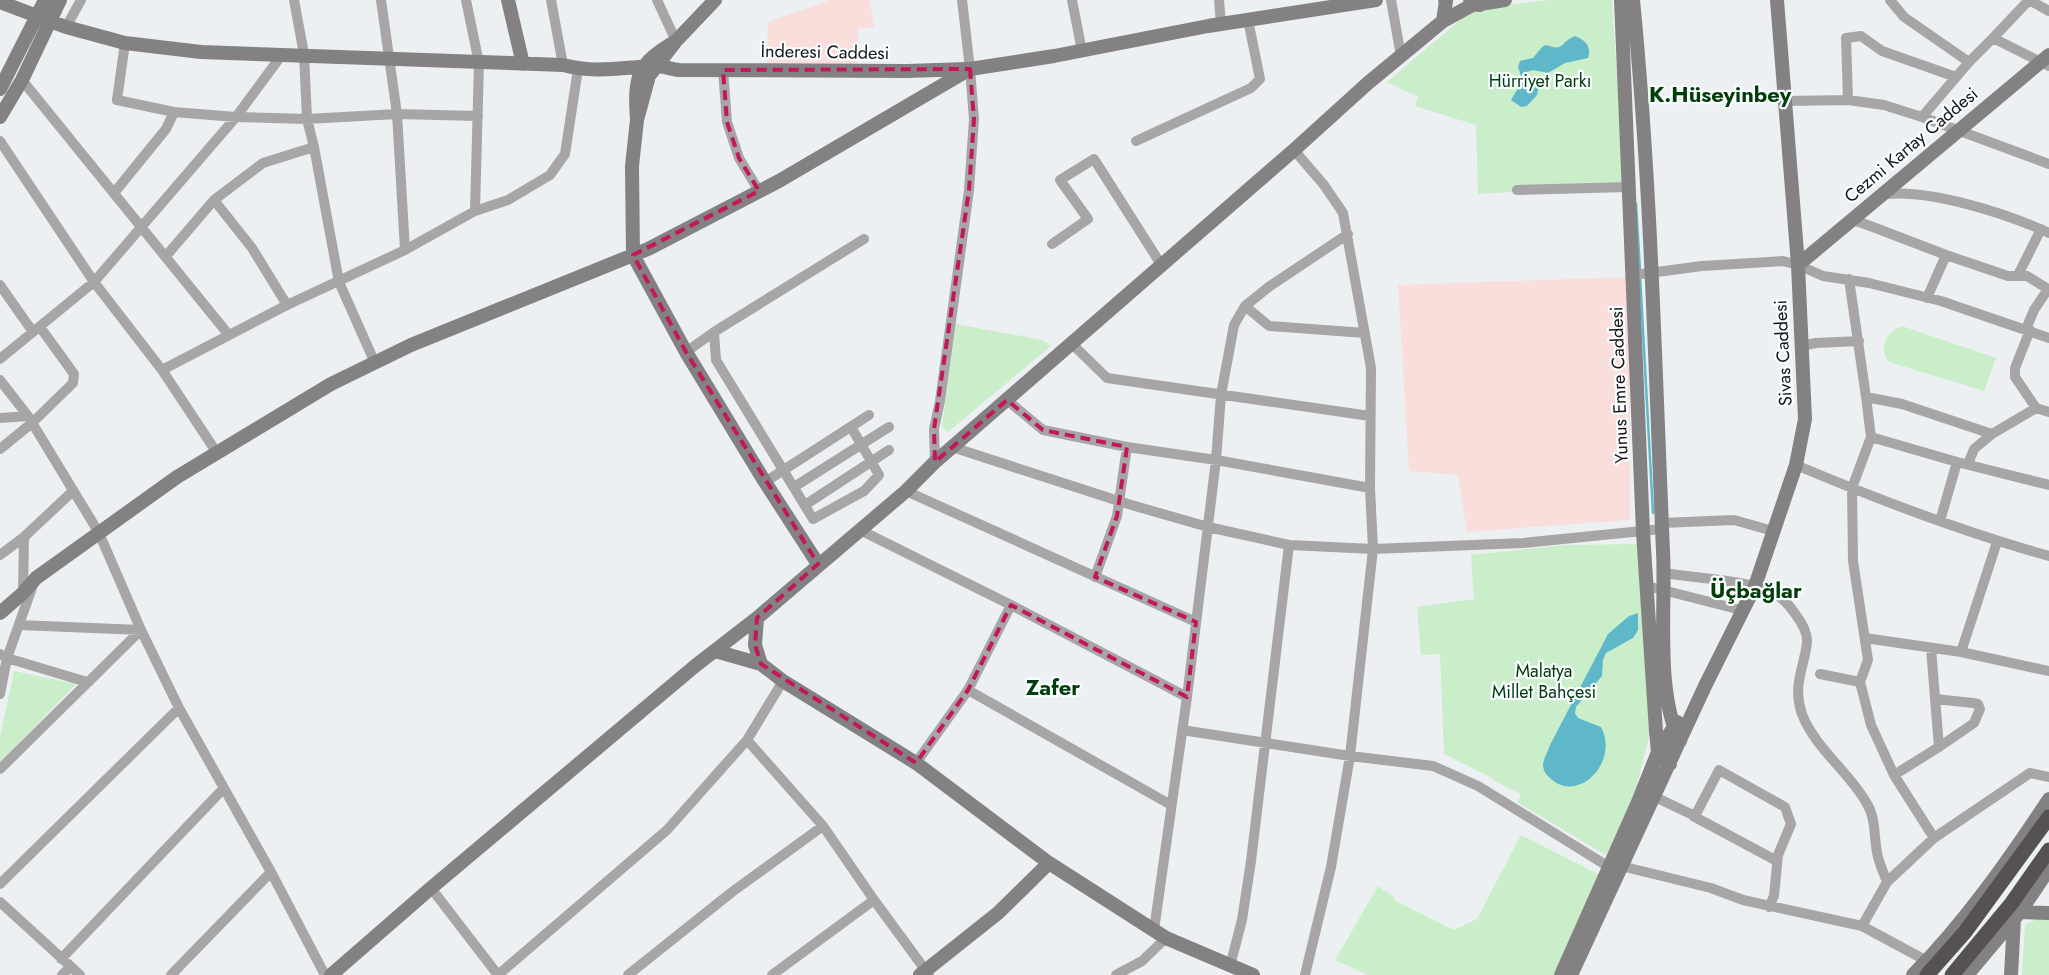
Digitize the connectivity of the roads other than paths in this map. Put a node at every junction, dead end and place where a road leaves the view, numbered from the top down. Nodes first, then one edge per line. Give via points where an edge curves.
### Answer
1 (45, 0) edge
2 (60, 0) edge
3 (81, 0) edge
4 (294, 0) edge
5 (381, 0) edge
6 (466, 0) edge
7 (508, 0) edge
8 (551, 0) edge
9 (657, 0) edge
10 (715, 0) edge
11 (962, 0) edge
12 (1072, 0) edge
13 (1219, 0) edge
14 (1376, 0) edge
15 (1391, 0) edge
16 (1445, 0) edge
17 (1505, 0) edge
18 (1621, 0) edge
19 (1633, 0) edge
20 (1777, 0) edge
21 (1890, 0) edge
22 (2029, 0) edge
23 (0, 2) edge
24 (1479, 2) edge
25 (1334, 3) edge
26 (2049, 11) edge
27 (43, 19) junction
28 (1248, 20) junction
29 (1443, 21) junction
30 (1222, 24) junction
31 (66, 27) junction
32 (1993, 38) junction
33 (676, 41) junction
34 (125, 43) junction
35 (1082, 51) junction
36 (304, 54) junction
37 (281, 56) junction
38 (1401, 56) junction
39 (391, 59) junction
40 (2046, 61) edge
41 (1968, 62) junction
42 (479, 63) junction
43 (523, 64) junction
44 (563, 65) junction
45 (650, 67) junction
46 (578, 69) junction
47 (970, 69) junction
48 (723, 70) junction
49 (1956, 77) junction
50 (22, 80) junction
51 (0, 89) edge
52 (1848, 100) junction
53 (1785, 102) junction
54 (174, 112) junction
55 (397, 114) junction
56 (478, 116) junction
57 (0, 117) edge
58 (236, 117) junction
59 (1922, 117) junction
60 (307, 118) junction
61 (1958, 132) junction
62 (0, 141) edge
63 (1136, 142) dead end
64 (314, 147) junction
65 (1294, 150) junction
66 (2049, 164) edge
67 (1629, 187) junction
68 (1517, 190) dead end
69 (114, 192) junction
70 (759, 192) junction
71 (1880, 196) junction
72 (214, 200) junction
73 (475, 211) junction
74 (1848, 222) junction
75 (143, 226) junction
76 (2045, 231) edge
77 (1348, 234) junction
78 (864, 239) dead end
79 (1052, 244) dead end
80 (405, 250) junction
81 (633, 255) junction
82 (1946, 255) junction
83 (166, 256) junction
84 (1798, 264) junction
85 (1162, 266) junction
86 (1650, 272) junction
87 (1634, 275) junction
88 (2018, 275) junction
89 (1849, 279) junction
90 (94, 282) junction
91 (339, 282) junction
92 (0, 285) edge
93 (2049, 289) edge
94 (1927, 298) junction
95 (287, 305) junction
96 (1245, 306) junction
97 (1239, 316) junction
98 (1262, 320) junction
99 (36, 329) junction
100 (2028, 330) junction
101 (714, 332) junction
102 (1365, 333) junction
103 (228, 334) junction
104 (2049, 338) edge
105 (1859, 340) junction
106 (1072, 344) junction
107 (1802, 346) junction
108 (686, 352) junction
109 (0, 359) edge
110 (375, 363) junction
111 (162, 370) junction
112 (0, 380) edge
113 (1221, 395) junction
114 (1866, 397) junction
115 (1007, 400) junction
116 (2036, 408) junction
117 (2049, 412) edge
118 (869, 416) dead end
119 (1370, 416) junction
120 (0, 418) edge
121 (30, 419) junction
122 (851, 427) junction
123 (889, 427) dead end
124 (1992, 434) junction
125 (1871, 437) junction
126 (861, 445) junction
127 (952, 447) junction
128 (1128, 447) junction
129 (0, 449) edge
130 (889, 450) dead end
131 (217, 453) junction
132 (1216, 460) junction
133 (935, 462) junction
134 (1957, 462) junction
135 (872, 463) junction
136 (1968, 464) junction
137 (1796, 465) junction
138 (783, 470) junction
139 (765, 482) junction
140 (2049, 485) edge
141 (794, 487) junction
142 (1370, 488) junction
143 (1852, 488) junction
144 (906, 490) junction
145 (74, 491) junction
146 (1119, 501) junction
147 (805, 505) junction
148 (1940, 521) junction
149 (1662, 526) junction
150 (1208, 527) junction
151 (860, 530) junction
152 (1773, 531) junction
153 (1644, 532) junction
154 (100, 534) junction
155 (24, 537) junction
156 (1997, 542) junction
157 (1289, 545) junction
158 (1373, 549) junction
159 (0, 555) edge
160 (2049, 556) edge
161 (818, 564) junction
162 (1664, 574) junction
163 (1095, 577) junction
164 (36, 578) junction
165 (1647, 586) junction
166 (1755, 586) junction
167 (1664, 590) junction
168 (23, 593) junction
169 (1011, 605) junction
170 (1741, 610) junction
171 (0, 613) edge
172 (757, 618) junction
173 (1196, 622) junction
174 (19, 624) junction
175 (141, 630) junction
176 (1866, 638) junction
177 (1931, 648) junction
178 (714, 651) junction
179 (1961, 652) junction
180 (4, 656) edge
181 (761, 664) junction
182 (2049, 671) edge
183 (1820, 674) dead end
184 (783, 681) junction
185 (87, 682) junction
186 (1860, 682) junction
187 (1705, 686) junction
188 (968, 690) junction
189 (0, 694) edge
190 (1187, 697) junction
191 (1935, 700) junction
192 (179, 708) junction
193 (1673, 727) junction
194 (1182, 730) junction
195 (747, 740) junction
196 (1680, 741) junction
197 (1264, 743) junction
198 (1939, 747) junction
199 (1658, 752) junction
200 (1350, 756) junction
201 (916, 763) junction
202 (1670, 764) junction
203 (0, 769) edge
204 (1894, 775) junction
205 (2049, 777) edge
206 (224, 788) junction
207 (1655, 797) junction
208 (2049, 798) edge
209 (1171, 805) junction
210 (1693, 816) junction
211 (2049, 817) edge
212 (824, 826) junction
213 (1934, 838) junction
214 (2049, 850) edge
215 (1777, 861) junction
216 (1048, 863) junction
217 (1615, 866) junction
218 (2049, 869) edge
219 (271, 872) junction
220 (1887, 882) junction
221 (0, 884) edge
222 (431, 888) junction
223 (874, 900) junction
224 (0, 902) edge
225 (1769, 906) junction
226 (2049, 913) edge
227 (2017, 915) junction
228 (1862, 926) junction
229 (1154, 930) junction
230 (1166, 938) junction
231 (61, 959) junction
232 (1230, 966) junction
233 (70, 967) junction
234 (1927, 968) edge
235 (925, 974) edge
236 (62, 975) edge
237 (80, 975) edge
238 (171, 975) edge
239 (324, 975) edge
240 (331, 975) edge
241 (498, 975) edge
242 (628, 975) edge
243 (772, 975) edge
244 (1116, 975) edge
245 (1254, 975) edge
246 (1305, 975) edge
247 (1560, 975) edge
248 (1571, 975) edge
249 (1913, 975) edge
250 (1952, 975) edge
251 (1967, 975) edge
252 (2011, 975) edge

1 - 27 main road
2 - 27 main road
3 - 31 street
4 - 36 street
5 - 39 street
6 - 42 street
7 - 43 main road
8 - 44 street
9 - 33 street
10 - 33 main road
11 - 47 street
12 - 35 street
13 - 30 street
14 - 25 main road
15 - 38 street
16 - 29 main road
17 - 24 main road
18 - 67 main road, Yunus Emre Caddesi
19 - 86 main road, Yunus Emre Caddesi
20 - 53 main road, Sivas Caddesi
21 - 41 street via 1904,17
22 - 26 street
22 - 32 street
23 - 27 main road, İnderesi Caddesi
24 - 29 main road
25 - 28 main road
27 - 31 main road, İnderesi Caddesi
27 - 50 main road
27 - 51 main road
28 - 30 main road
28 - 63 street via 1260,79 1258,83
29 - 38 main road
30 - 35 main road
31 - 34 main road, İnderesi Caddesi
32 - 40 street
32 - 41 street
33 - 45 main road
34 - 37 main road, İnderesi Caddesi via 200,52
34 - 54 street via 117,100
35 - 47 main road
36 - 37 main road, İnderesi Caddesi
36 - 39 main road, İnderesi Caddesi
36 - 60 street
37 - 58 street
38 - 65 main road
39 - 42 main road, İnderesi Caddesi
39 - 55 street
40 - 61 main road, Cezmi Kartay Caddesi
41 - 49 street
42 - 43 main road, İnderesi Caddesi
42 - 56 street
43 - 44 main road, İnderesi Caddesi
44 - 46 main road, İnderesi Caddesi
45 - 46 main road, İnderesi Caddesi via 605,71
45 - 48 main road, İnderesi Caddesi
45 - 81 main road via 637,120 632,166
46 - 73 street via 565,154 550,175 508,200
47 - 48 main road, İnderesi Caddesi
47 - 70 main road
47 - 133 street via 974,119 969,190 934,429
48 - 70 street via 727,122 740,158
49 - 52 street via 1882,51 1861,36 1846,38
49 - 59 street
50 - 57 main road
50 - 69 street
52 - 53 street
52 - 59 street via 1884,105
53 - 84 main road, Sivas Caddesi
54 - 58 street
54 - 69 street via 166,130
55 - 56 street
55 - 60 street
55 - 80 street
56 - 73 street
58 - 60 street
58 - 75 street
59 - 61 street
60 - 64 street
61 - 66 street
61 - 71 main road, Cezmi Kartay Caddesi
62 - 90 street
64 - 72 street via 264,164
64 - 91 street
65 - 77 street via 1343,212
65 - 85 main road
67 - 68 street
67 - 87 main road, Yunus Emre Caddesi
69 - 75 street
70 - 81 main road
71 - 74 main road, Cezmi Kartay Caddesi
71 - 76 street via 1894,193 1934,196
72 - 83 street
72 - 95 street via 252,248
73 - 80 street
74 - 82 street via 1856,221
74 - 84 main road, Cezmi Kartay Caddesi
75 - 83 street
75 - 90 street
76 - 88 street
77 - 96 street
77 - 102 street
78 - 101 street
79 - 85 street via 1088,219 1060,180 1094,159
80 - 91 street
81 - 108 main road
81 - 110 main road via 411,345
82 - 88 street via 2008,276
82 - 94 street
83 - 103 street
84 - 86 street via 1783,261
84 - 89 street via 1823,276
84 - 107 main road, Sivas Caddesi
85 - 106 main road
86 - 87 street
86 - 149 main road, Yunus Emre Caddesi
87 - 153 main road, Yunus Emre Caddesi
88 - 93 street via 2027,276
89 - 94 street
89 - 105 street
90 - 99 street
90 - 111 street
91 - 95 street
91 - 110 street
92 - 99 street
93 - 100 street via 2034,310
94 - 100 street
95 - 103 street
96 - 97 street
96 - 98 street
97 - 98 street
97 - 113 street via 1234,325
98 - 102 street via 1269,326
99 - 109 street
99 - 121 street via 74,374 73,383
100 - 104 street
100 - 116 street via 2015,368 2016,377
101 - 108 street
101 - 138 street via 716,360
102 - 119 street via 1371,368
103 - 111 street
105 - 107 street
105 - 114 street
106 - 113 street via 1107,378
106 - 115 main road
107 - 137 main road, Sivas Caddesi via 1805,419
108 - 139 main road
110 - 131 main road via 332,384
111 - 131 street
112 - 121 street
113 - 119 street
113 - 132 street
114 - 124 street via 1902,404
114 - 125 street
115 - 127 main road
115 - 128 street via 1043,430
116 - 117 street
116 - 124 street
118 - 122 street
119 - 142 street
120 - 121 street
121 - 129 street
121 - 145 street
122 - 126 street
122 - 138 street
123 - 126 street
124 - 136 street via 1974,449
125 - 134 street
125 - 143 street
126 - 135 street
126 - 141 street
127 - 133 main road
127 - 146 street
128 - 132 street
128 - 146 street
130 - 135 street
131 - 154 main road via 177,477
132 - 142 street
132 - 150 street
133 - 144 main road
134 - 136 street
134 - 148 street
135 - 147 street
135 - 147 street via 879,475 864,491 814,519
136 - 140 street
137 - 143 street
137 - 152 main road, Sivas Caddesi
138 - 139 street
138 - 141 street
139 - 161 main road
141 - 147 street
142 - 158 street
143 - 148 street
143 - 176 street via 1853,561
144 - 151 main road
144 - 163 street
145 - 154 street
145 - 155 street
146 - 150 street
146 - 163 street via 1117,516
148 - 156 street
149 - 152 street via 1734,520
149 - 153 street
149 - 162 main road, Yunus Emre Caddesi
150 - 157 street
150 - 173 street
151 - 161 main road
151 - 169 street
152 - 166 main road, Sivas Caddesi
153 - 158 street via 1523,543
153 - 165 main road, Yunus Emre Caddesi
154 - 164 main road
154 - 175 street
155 - 159 street
155 - 168 street
156 - 160 street
156 - 179 street
157 - 158 street
157 - 197 street
158 - 200 street
161 - 172 main road
162 - 166 street
162 - 167 main road, Yunus Emre Caddesi
163 - 173 street
164 - 168 main road
164 - 174 street
165 - 167 street
165 - 199 main road, Yunus Emre Caddesi
166 - 170 main road, Sivas Caddesi
166 - 220 street via 1774,593 1790,606 1801,622 1807,641 1799,672 1798,697 1802,714 1822,748 1848,776 1874,817 1878,857
167 - 170 street
167 - 193 main road, Yunus Emre Caddesi via 1666,687
168 - 171 main road
169 - 188 street
169 - 190 street
170 - 187 main road, Sivas Caddesi
172 - 178 main road
172 - 181 main road via 755,645
173 - 190 street
174 - 175 street
174 - 180 street
175 - 185 street
175 - 192 street
176 - 177 street
176 - 186 street via 1868,660
177 - 179 street
177 - 191 street
178 - 181 main road
178 - 222 main road
179 - 182 street
180 - 185 street
180 - 189 street
181 - 184 main road
183 - 186 street
184 - 195 street
184 - 201 main road
185 - 203 street
186 - 204 street via 1871,725
187 - 193 main road
187 - 196 main road
188 - 201 street
188 - 209 street
190 - 194 street
191 - 198 street
191 - 198 street via 1973,703 1980,708 1974,723
192 - 206 street
192 - 221 street
193 - 196 main road, Yunus Emre Caddesi
193 - 199 main road
194 - 197 street
194 - 209 street
195 - 212 street
195 - 241 street via 667,830
196 - 202 main road
197 - 200 street
197 - 232 street via 1242,920
198 - 204 street
199 - 202 main road
199 - 217 main road
200 - 217 street via 1433,766 1478,786
200 - 246 street via 1330,867
201 - 216 main road
202 - 207 main road
204 - 213 street
205 - 213 street via 2030,773
206 - 219 street
206 - 231 street
207 - 210 street
207 - 217 main road
208 - 234 main road
209 - 229 street
210 - 215 street
210 - 215 street via 1719,770 1785,807 1791,824
211 - 234 highway via 1965,932
212 - 223 street
212 - 242 street via 732,892
213 - 220 street
214 - 250 highway via 2011,904
215 - 225 street via 1774,896
216 - 229 main road
216 - 235 main road via 998,913
217 - 225 street via 1711,888
217 - 247 main road
217 - 248 main road
218 - 227 main road
219 - 238 street
219 - 239 street
220 - 228 street
222 - 240 main road
222 - 241 street
223 - 235 street
223 - 243 street
224 - 231 street
225 - 228 street
226 - 227 main road
227 - 251 main road
227 - 252 main road
228 - 234 street
229 - 230 main road
230 - 232 main road
230 - 244 street via 1142,961
231 - 233 street
232 - 245 main road
233 - 236 street
233 - 237 street
234 - 249 main road

